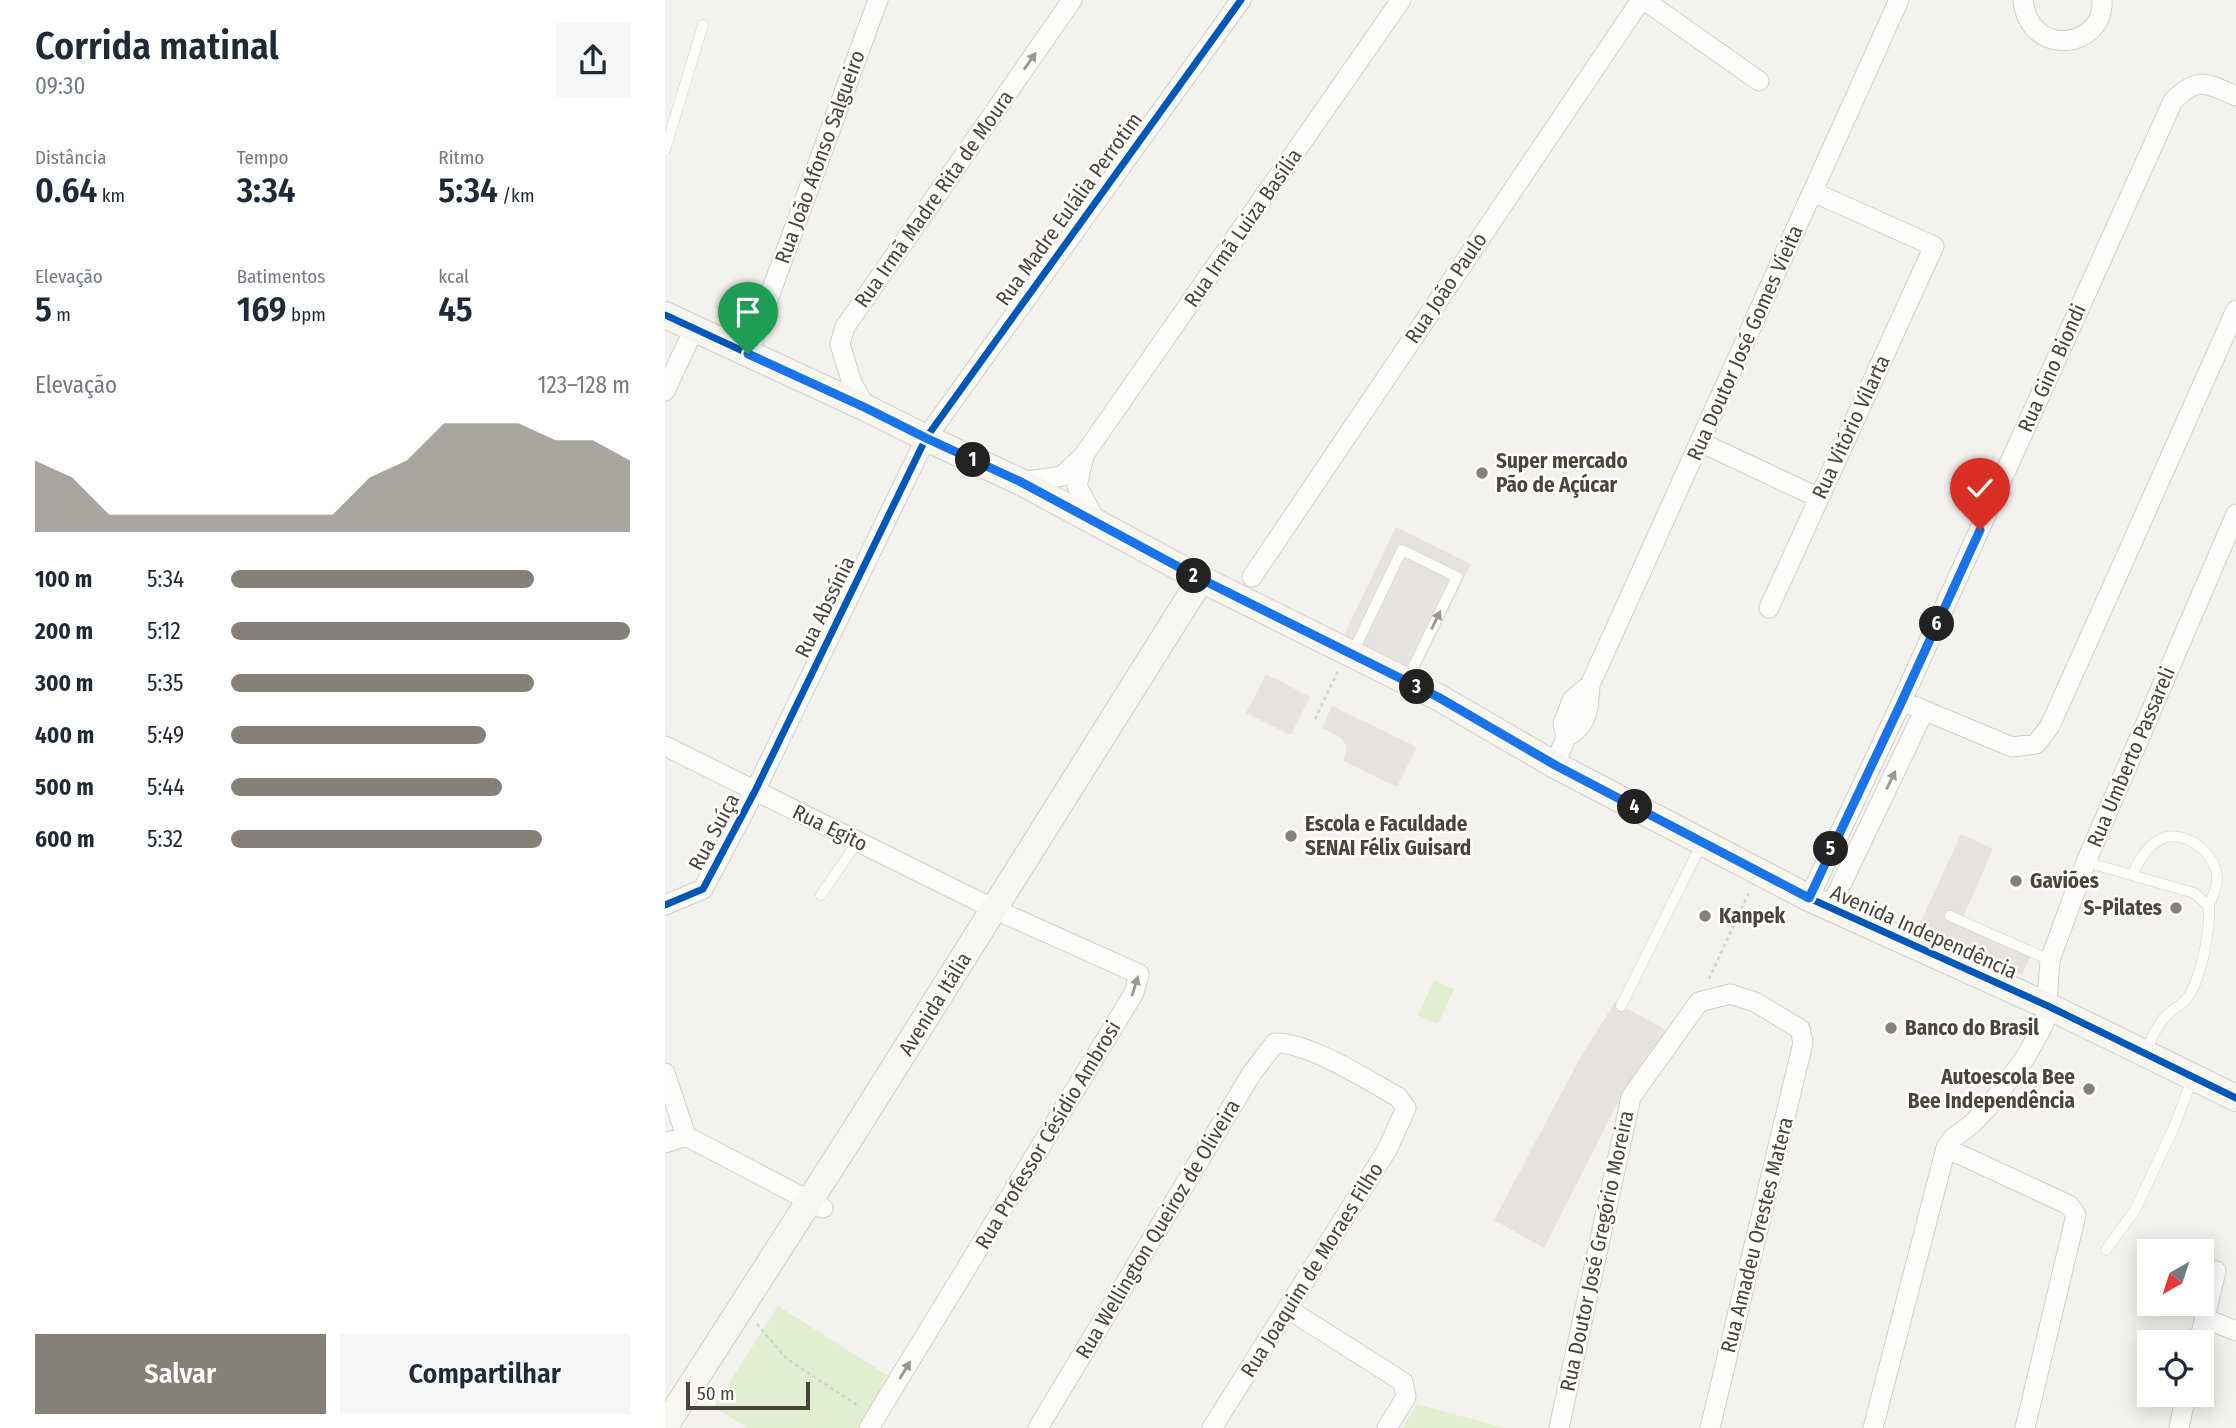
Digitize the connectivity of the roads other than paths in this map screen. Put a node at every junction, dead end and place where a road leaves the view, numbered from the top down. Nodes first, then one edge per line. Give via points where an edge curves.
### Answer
1 (878, 0) edge
2 (1072, 0) edge
3 (1241, 0) edge
4 (1401, 0) edge
5 (1643, 0) edge
6 (1899, 0) edge
7 (2023, 0) edge
8 (2102, 0) edge
9 (703, 25) dead end
10 (1759, 81) dead end
11 (2236, 96) edge
12 (665, 150) edge
13 (1813, 192) junction
14 (2236, 310) edge
15 (665, 315) edge
16 (694, 329) junction
17 (748, 354) junction
18 (665, 391) edge
19 (866, 408) junction
20 (926, 438) junction
21 (1700, 442) junction
22 (1084, 455) junction
23 (1021, 482) junction
24 (1819, 498) junction
25 (2236, 514) edge
26 (1097, 523) junction
27 (1252, 577) dead end
28 (1209, 583) junction
29 (1769, 608) dead end
30 (1350, 653) junction
31 (1406, 682) junction
32 (1902, 701) junction
33 (1924, 711) junction
34 (665, 747) edge
35 (1555, 765) junction
36 (755, 791) junction
37 (1853, 802) junction
38 (1875, 813) junction
39 (858, 841) junction
40 (1702, 842) junction
41 (2085, 862) junction
42 (2132, 875) junction
43 (821, 895) dead end
44 (1819, 903) junction
45 (665, 905) edge
46 (2209, 906) junction
47 (1001, 912) junction
48 (1950, 916) dead end
49 (2050, 960) junction
50 (1621, 1006) dead end
51 (2047, 1006) junction
52 (1287, 1043) joint
53 (1803, 1043) joint
54 (2145, 1054) junction
55 (665, 1073) edge
56 (2193, 1077) junction
57 (2236, 1098) edge
58 (686, 1136) junction
59 (665, 1143) edge
60 (1946, 1148) junction
61 (816, 1205) junction
62 (2106, 1250) dead end
63 (2216, 1271) dead end
64 (1288, 1310) junction
65 (2204, 1318) junction
66 (2202, 1330) edge
67 (2236, 1331) edge
68 (2183, 1407) edge
69 (873, 1423) edge
70 (665, 1426) edge
71 (685, 1428) edge
72 (1038, 1428) edge
73 (1212, 1428) edge
74 (1387, 1428) edge
75 (1559, 1428) edge
76 (1710, 1428) edge
77 (1873, 1428) edge
78 (2025, 1428) edge
79 (2179, 1428) edge

1 - 17 street, Rua João Afonso Salgueiro
19 -> 2 street, Rua Irmã Madre Rita de Moura via 852,383 840,344 845,327
3 - 20 street, Rua Madre Eulália Perrotim
4 - 22 street, Rua Irmã Luiza Basília
5 - 10 street
5 - 27 street, Rua João Paulo
6 - 13 street, Rua Doutor José Gomes Vieita
7 - 8 street via 2031,26 2041,35 2067,41 2091,29 2099,18
9 - 12 lane
11 - 32 street, Rua Gino Biondi via 2207,83 2187,87 2173,101
13 - 21 street, Rua Doutor José Gomes Vieita
13 - 24 street, Rua Vitório Vilarta via 1934,246
14 - 33 street via 2050,726 2036,744 2012,747
15 - 16 main road, Avenida Independência
16 - 17 main road, Avenida Independência
16 - 18 street
17 - 19 main road, Avenida Independência
19 - 20 main road, Avenida Independência
20 - 23 main road, Avenida Independência
20 - 36 street, Rua Abssínia
21 - 24 street
21 - 35 street, Rua Doutor José Gomes Vieita via 1590,685 1589,708 1579,731 1566,737
22 - 23 street, Rua Irmã Luiza Basília via 1062,476
22 - 26 street, Rua Irmã Luiza Basília via 1077,486
23 - 26 main road, Avenida Independência
24 - 29 street, Rua Vitório Vilarta
25 - 41 street, Rua Umberto Passareli
26 - 28 main road, Avenida Independência
28 - 30 main road, Avenida Independência
28 - 47 main road, Avenida Itália via 1022,861
30 - 31 main road, Avenida Independência
31 -> 30 lane via 1457,577 1402,550
31 - 35 main road, Avenida Independência
32 - 33 street
32 - 37 street, Rua Gino Biondi
38 -> 33 street
34 - 36 street, Rua Egito
35 - 40 main road, Avenida Independência
36 - 39 street, Rua Egito
36 - 45 street, Rua Suíça via 703,889
37 - 38 lane
37 - 44 street, Rua Gino Biondi
38 - 44 street
39 - 43 lane
39 - 47 street, Rua Egito
40 - 44 main road, Avenida Independência
40 - 50 lane
41 - 42 lane
41 - 49 street, Rua Umberto Passareli
42 - 46 lane via 2194,893
42 - 46 lane via 2144,853 2161,839 2186,837 2210,855 2217,879
44 - 51 main road, Avenida Independência
46 - 54 lane via 2210,925 2196,980 2187,999 2165,1017
47 - 61 main road, Avenida Itália
69 -> 47 street, Rua Professor Césídio Ambrosi via 1134,993 1139,974
48 - 49 lane
49 - 51 street, Rua Umberto Passareli
51 - 54 main road, Avenida Independência
51 - 60 street, Rua Umberto Passareli via 2042,1028 2025,1058 1990,1105
52 - 64 street, Rua Joaquim de Moraes Filho via 1398,1097 1406,1108 1387,1150
52 - 72 street, Rua Wellington Queiroz de Oliveira via 1275,1043 1252,1073
53 - 75 street, Rua Doutor José Gregório Moreira via 1800,1029 1755,1002 1730,994 1699,1002 1631,1097
53 - 76 street, Rua Amadeu Orestes Matera
54 - 56 main road, Avenida Independência
55 - 58 street
56 - 57 main road, Avenida Independência
56 - 62 lane via 2135,1210
58 - 59 street
58 - 61 street
60 - 77 street
60 - 78 street via 2069,1205 2076,1215
61 - 70 main road, Avenida Itália
61 - 71 main road, Avenida Itália
63 - 65 street
64 - 73 street, Rua Joaquim de Moraes Filho
64 - 74 street via 1403,1382 1406,1397
65 - 66 street
65 - 67 street
68 - 79 street

